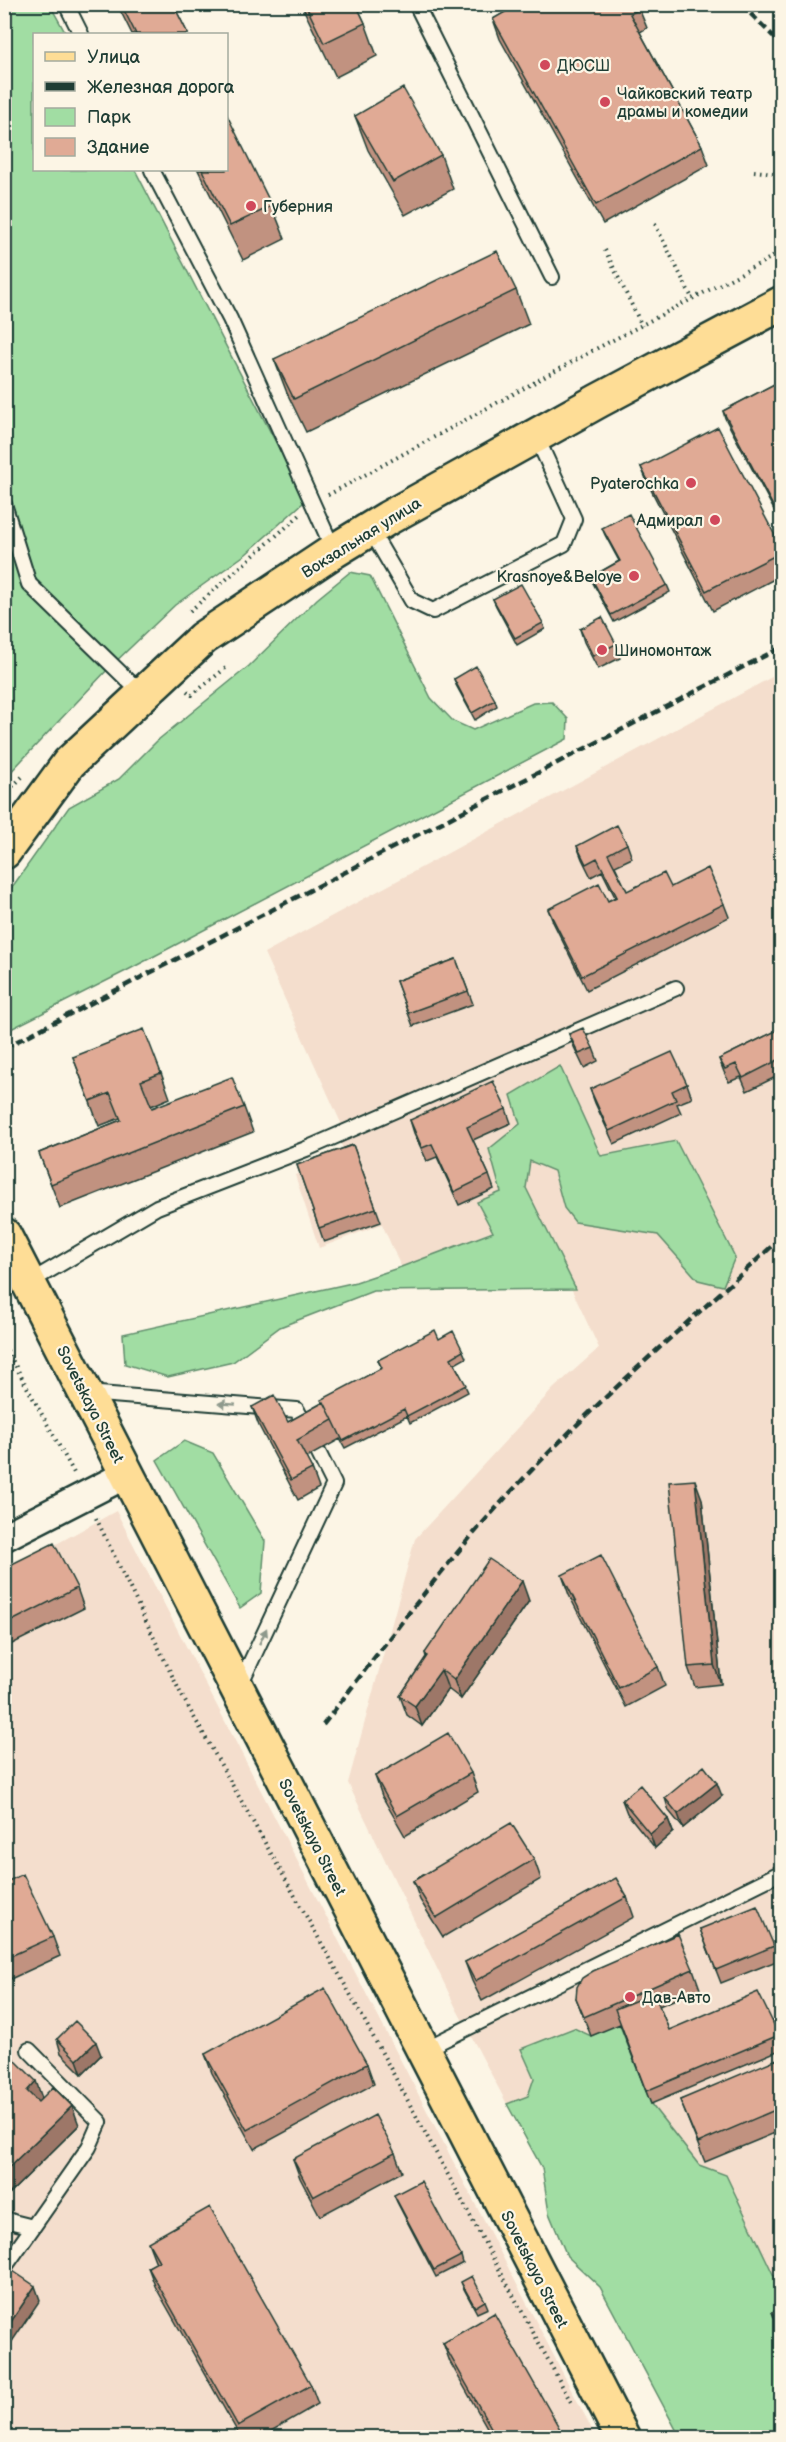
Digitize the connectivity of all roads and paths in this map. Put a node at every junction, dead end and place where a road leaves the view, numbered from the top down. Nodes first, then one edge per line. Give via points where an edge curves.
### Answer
1 (66, 4) edge
2 (416, 4) edge
3 (80, 33) edge
4 (153, 171) edge
5 (754, 171) dead end
6 (782, 174) edge
7 (655, 224) dead end
8 (604, 250) dead end
9 (552, 277) dead end
10 (692, 298) dead end
11 (782, 303) edge
12 (642, 326) dead end
13 (536, 436) junction
14 (4, 504) edge
15 (370, 529) junction
16 (334, 551) junction
17 (142, 694) junction
18 (9, 841) edge
19 (676, 988) dead end
20 (4, 1235) edge
21 (28, 1283) junction
22 (4, 1345) edge
23 (85, 1393) junction
24 (127, 1474) junction
25 (85, 1495) junction
26 (4, 1537) edge
27 (238, 1689) junction
28 (779, 1877) edge
29 (28, 2050) dead end
30 (422, 2050) junction
31 (4, 2218) edge
32 (33, 2227) junction
33 (4, 2268) edge
34 (577, 2414) dead end
35 (622, 2438) edge

1 - 3 lane
2 - 9 lane
4 - 16 lane via 230,319
5 - 6 path
7 - 10 path
8 - 12 path
11 - 13 main road, Вокзальная улица
13 - 15 main road, Вокзальная улица
13 - 15 lane via 574,519 564,544 433,611 412,601
14 - 17 lane via 28,584
15 - 16 main road, Вокзальная улица
16 - 17 main road, Вокзальная улица via 203,638
17 - 18 main road, Вокзальная улица via 69,763
19 - 21 lane via 306,1149 157,1207
20 - 21 main road, Sovetskaya Street
21 - 23 main road, Sovetskaya Street
22 - 25 path
23 - 24 main road, Sovetskaya Street
27 -> 23 lane via 334,1484 297,1410
24 - 25 street
24 - 27 main road, Sovetskaya Street
25 - 26 street
25 - 34 path via 181,1694 349,1992
27 - 30 main road, Sovetskaya Street
28 - 30 lane
29 - 32 lane via 100,2122 89,2147
30 - 35 main road, Sovetskaya Street
31 - 32 lane
32 - 33 lane

